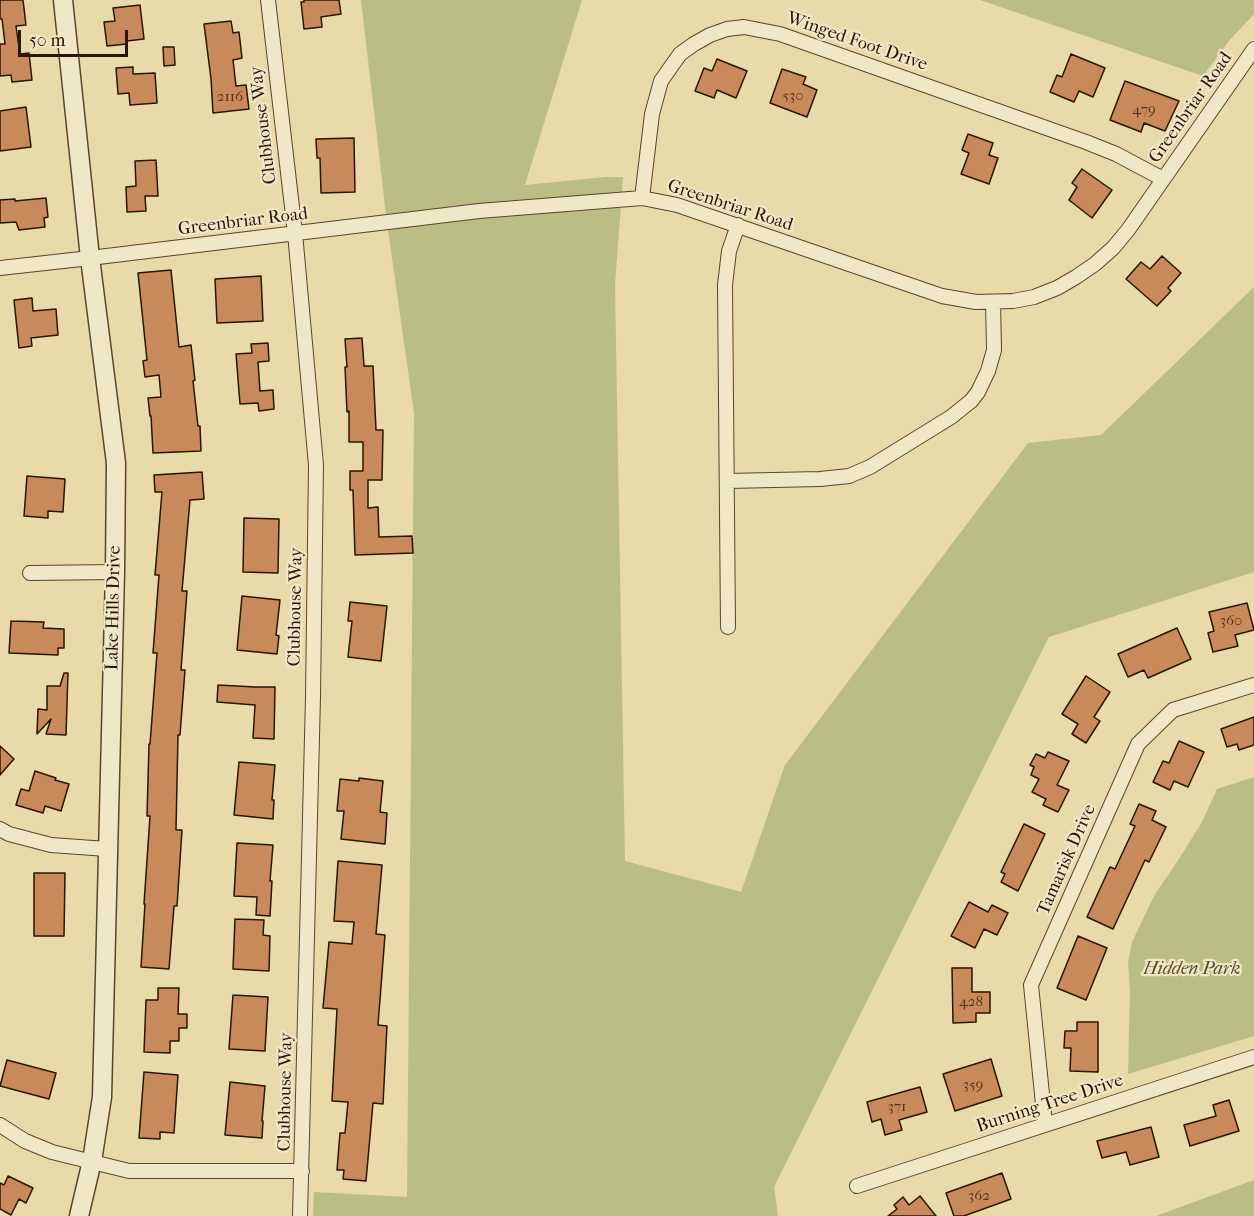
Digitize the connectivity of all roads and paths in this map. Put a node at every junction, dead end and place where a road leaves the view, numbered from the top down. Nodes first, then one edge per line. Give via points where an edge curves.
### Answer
1 (63, 0) edge
2 (268, 0) edge
3 (1254, 49) edge
4 (1163, 179) junction
5 (642, 198) junction
6 (738, 225) junction
7 (296, 233) junction
8 (90, 258) junction
9 (0, 268) edge
10 (993, 302) junction
11 (728, 481) junction
12 (115, 572) junction
13 (30, 573) dead end
14 (728, 627) dead end
15 (1254, 685) edge
16 (0, 828) edge
17 (107, 849) junction
18 (1254, 1057) edge
19 (1045, 1124) junction
20 (0, 1125) edge
21 (92, 1161) junction
22 (302, 1171) junction
23 (857, 1186) dead end
24 (79, 1216) edge
25 (300, 1216) edge

1 - 8 street, Lake Hills Drive
2 - 7 street, Clubhouse Way
3 - 4 street, Greenbriar Road
4 - 5 street, Winged Foot Drive via 1086,142 780,34 744,27 718,32 694,44 680,54 661,81 652,114
4 - 10 street, Greenbriar Road via 1128,230 1095,264 1057,288 1034,297
5 - 6 street, Greenbriar Road
5 - 7 street, Greenbriar Road via 479,211
6 - 10 street, Greenbriar Road via 924,291 959,300
6 - 11 street via 729,251 725,285
7 - 8 street, Greenbriar Road
7 - 22 street, Clubhouse Way via 316,465
8 - 9 street, Greenbriar Road
8 - 12 street, Lake Hills Drive via 116,463
10 - 11 street via 994,350 988,371 978,392 951,417 849,476
11 - 14 street
12 - 13 street
12 - 17 street, Lake Hills Drive
15 - 19 street, Tamarisk Drive via 1173,710 1138,744 1031,985
16 - 17 street via 51,845
17 - 21 street, Lake Hills Drive via 102,1097
18 - 19 street, Burning Tree Drive
19 - 23 street, Burning Tree Drive
20 - 21 street via 52,1152
21 - 22 street via 129,1171
21 - 24 street, Lake Hills Drive
22 - 25 street, Clubhouse Way

